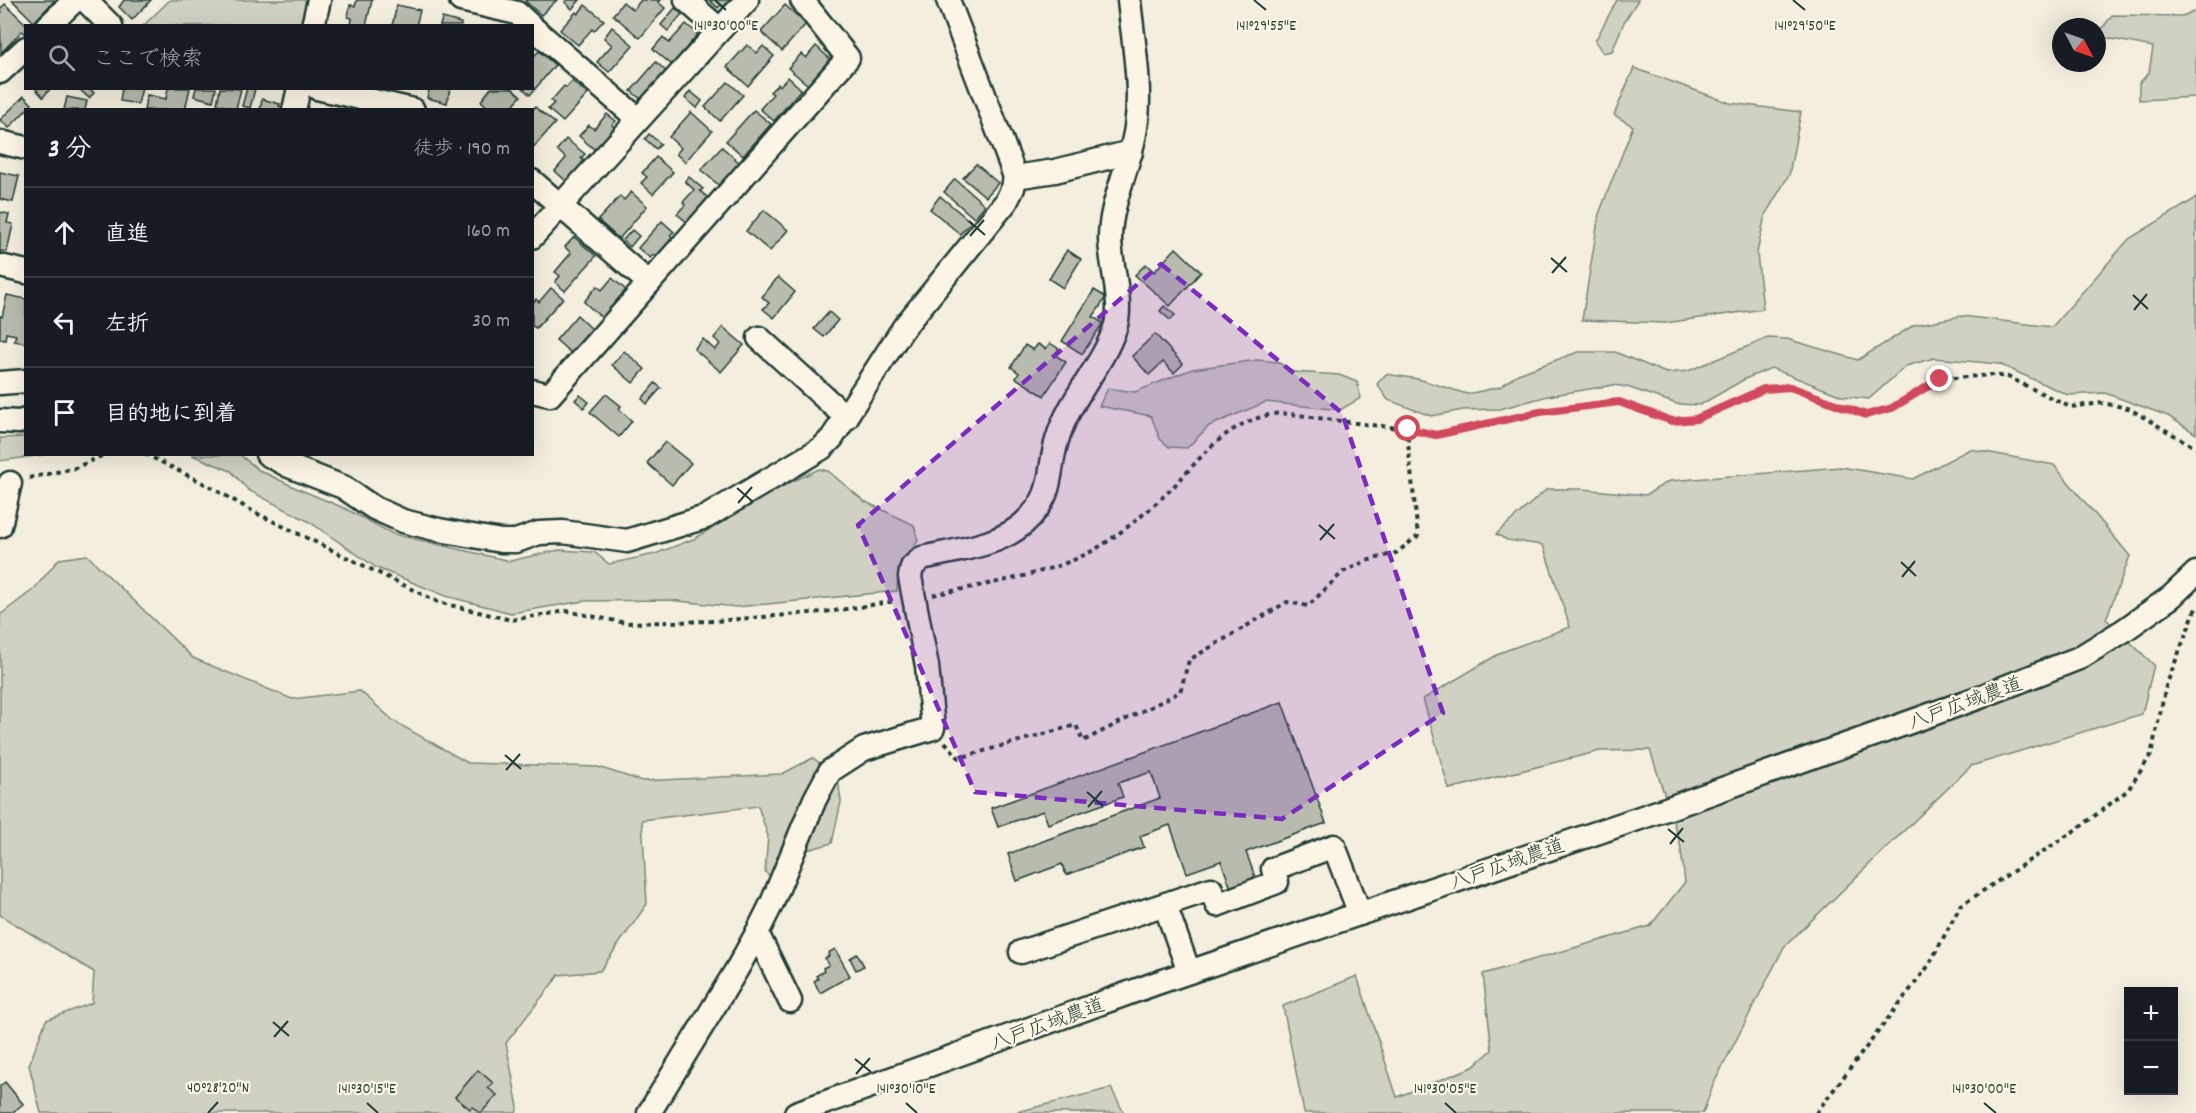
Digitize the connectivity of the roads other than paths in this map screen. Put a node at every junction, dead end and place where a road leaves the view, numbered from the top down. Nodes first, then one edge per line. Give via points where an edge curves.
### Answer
1 (75, 0) edge
2 (85, 0) edge
3 (319, 0) edge
4 (461, 0) edge
5 (686, 0) edge
6 (747, 0) edge
7 (802, 0) edge
8 (948, 0) edge
9 (1129, 0) edge
10 (50, 24) edge
11 (109, 24) edge
12 (313, 24) edge
13 (530, 24) edge
14 (534, 28) edge
15 (719, 29) junction
16 (24, 50) edge
17 (0, 72) edge
18 (299, 90) edge
19 (326, 90) edge
20 (294, 108) edge
21 (404, 108) edge
22 (638, 119) junction
23 (0, 142) edge
24 (24, 148) edge
25 (1131, 152) junction
26 (1015, 177) junction
27 (534, 183) edge
28 (562, 206) junction
29 (534, 235) edge
30 (0, 266) edge
31 (24, 272) edge
32 (649, 283) junction
33 (759, 338) dead end
34 (24, 381) edge
35 (0, 383) edge
36 (534, 391) edge
37 (847, 418) junction
38 (24, 420) edge
39 (0, 421) edge
40 (271, 456) edge
41 (10, 483) road end
42 (0, 526) edge
43 (2196, 573) edge
44 (1165, 904) junction
45 (1360, 914) junction
46 (757, 933) junction
47 (1021, 952) dead end
48 (1189, 972) junction
49 (790, 1001) dead end
50 (649, 1113) edge
51 (796, 1113) edge

1 - 10 street
2 - 11 street
3 - 12 street
4 - 13 street via 517,13
5 - 15 street
6 - 15 street
7 - 32 street via 848,58
8 - 26 street
9 - 25 street via 1137,87
14 - 22 street
15 - 22 street
16 - 17 street
18 - 20 street
19 - 21 street
22 - 28 street
23 - 24 street
25 - 26 street
25 - 46 street via 1110,237 1116,326 1057,438 1042,505 1003,539 922,558 912,567 910,577 927,666 933,728 864,749 830,771 814,799
26 - 37 street via 1006,202 904,327
27 - 28 street
28 - 29 street
28 - 32 street
30 - 31 street
32 - 36 street via 550,395
33 - 37 street
34 - 35 street
37 - 40 street via 822,448 706,517 627,541 563,532 501,541 439,530 403,521 343,487
38 - 39 street
41 - 42 street
43 - 45 street, 八戸広域農道 via 2152,611 2079,658 1672,807
44 - 45 street via 1211,889 1217,905 1276,882 1273,869 1334,846
44 - 47 street
44 - 48 street
45 - 48 street, 八戸広域農道
46 - 49 street
46 - 50 street
48 - 51 street, 八戸広域農道

